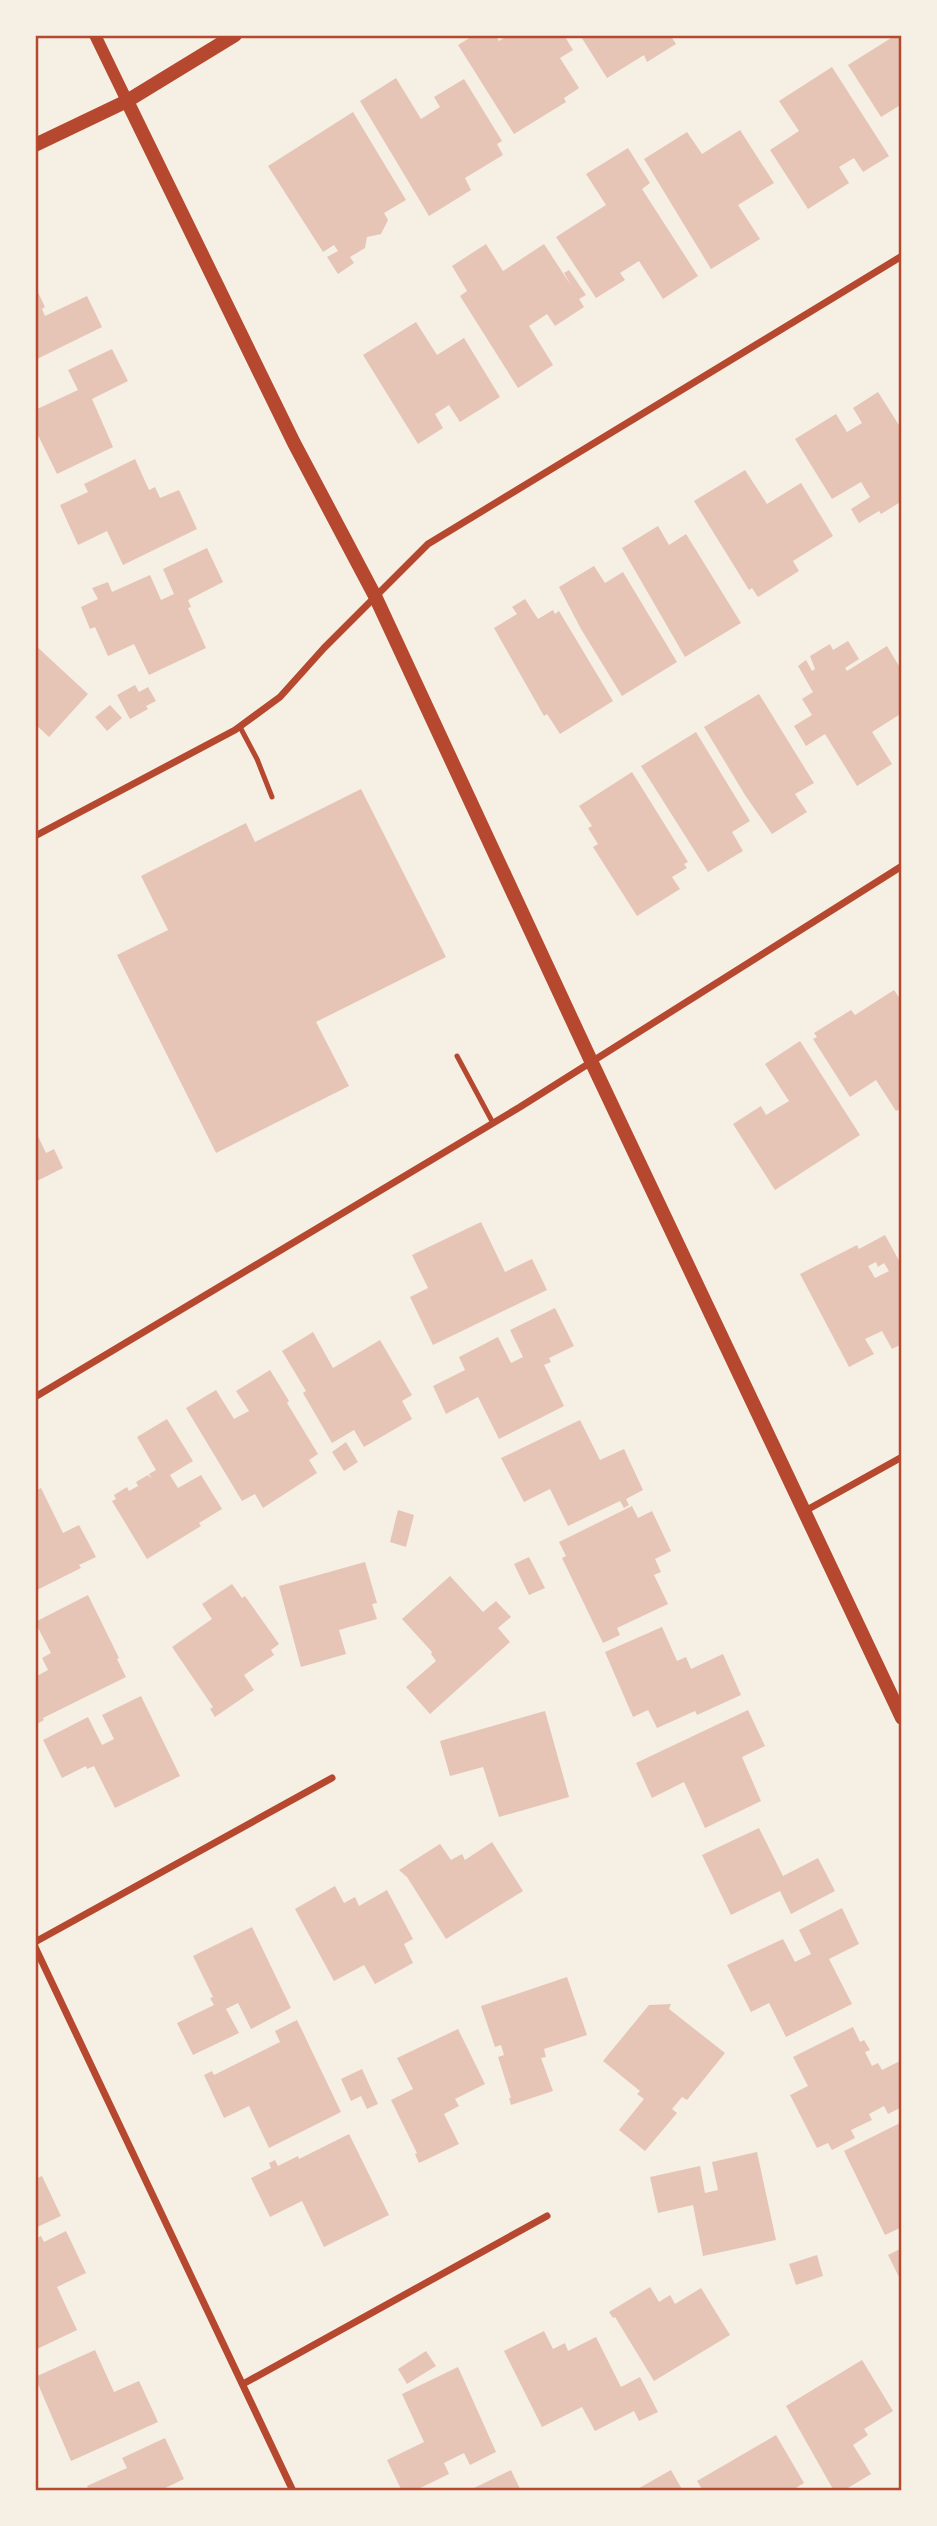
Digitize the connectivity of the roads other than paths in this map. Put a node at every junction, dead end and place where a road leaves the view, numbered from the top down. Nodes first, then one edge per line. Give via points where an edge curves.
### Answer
1 (95, 35) edge
2 (235, 35) edge
3 (127, 101) junction
4 (35, 145) edge
5 (902, 256) edge
6 (375, 596) junction
7 (240, 727) junction
8 (272, 797) dead end
9 (35, 836) edge
10 (902, 866) edge
11 (457, 1056) dead end
12 (592, 1063) junction
13 (493, 1123) junction
14 (35, 1397) edge
15 (902, 1457) edge
16 (803, 1511) junction
17 (902, 1718) edge
18 (332, 1778) dead end
19 (35, 1945) edge
20 (547, 2216) dead end
21 (243, 2385) junction
22 (293, 2491) edge

1 - 3 street
2 - 3 main road
3 - 4 main road
3 - 6 main road via 294,443
5 - 6 street via 428,544
6 - 7 street via 280,697
6 - 12 main road
7 - 8 lane
7 - 9 street
10 - 12 street
11 - 13 lane
12 - 13 street
12 - 16 main road
13 - 14 street
15 - 16 street
16 - 17 main road
18 - 19 street
19 - 21 street
20 - 21 street
21 - 22 street

